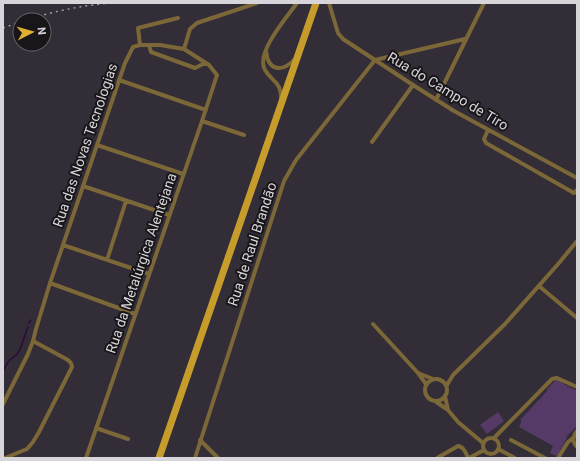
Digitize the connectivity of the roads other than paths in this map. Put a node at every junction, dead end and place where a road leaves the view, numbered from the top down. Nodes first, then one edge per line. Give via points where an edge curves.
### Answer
1 (257, 3) edge
2 (297, 3) edge
3 (316, 3) edge
4 (329, 3) edge
5 (484, 3) edge
6 (178, 18) dead end
7 (465, 40) junction
8 (140, 45) junction
9 (149, 45) junction
10 (184, 49) junction
11 (266, 50) junction
12 (298, 56) junction
13 (375, 60) junction
14 (205, 63) junction
15 (119, 80) junction
16 (413, 85) junction
17 (436, 100) junction
18 (280, 105) junction
19 (206, 110) junction
20 (202, 121) junction
21 (488, 130) junction
22 (244, 135) dead end
23 (372, 142) dead end
24 (97, 145) junction
25 (183, 174) junction
26 (577, 178) edge
27 (83, 186) junction
28 (577, 190) edge
29 (126, 201) junction
30 (169, 215) junction
31 (577, 241) edge
32 (63, 245) junction
33 (107, 260) junction
34 (149, 274) junction
35 (50, 283) junction
36 (539, 286) junction
37 (135, 314) junction
38 (577, 318) edge
39 (373, 324) dead end
40 (33, 341) junction
41 (418, 372) junction
42 (453, 376) junction
43 (434, 379) junction
44 (442, 380) junction
45 (426, 384) junction
46 (447, 385) junction
47 (577, 387) edge
48 (446, 396) junction
49 (434, 401) junction
50 (3, 404) edge
51 (448, 410) junction
52 (96, 428) junction
53 (577, 431) edge
54 (494, 438) junction
55 (573, 438) junction
56 (128, 439) dead end
57 (200, 440) junction
58 (511, 440) dead end
59 (483, 442) junction
60 (577, 446) edge
61 (498, 449) junction
62 (485, 451) junction
63 (3, 455) edge
64 (5, 458) edge
65 (86, 458) edge
66 (159, 458) edge
67 (195, 458) edge
68 (218, 458) edge
69 (437, 458) edge
70 (469, 458) edge
71 (483, 458) edge
72 (516, 458) edge
73 (545, 458) edge
74 (558, 458) edge

1 - 10 street via 197,23 190,29
2 - 11 street
3 - 12 main road
4 - 13 street, Rua do Campo de Tiro via 340,36
5 - 7 street
6 - 8 street via 138,28
7 - 13 street
7 - 17 street
8 - 9 street
8 - 15 street, Rua das Novas Tecnologias via 134,48
9 - 10 street via 160,44
9 - 14 street via 151,52 195,68
10 - 14 street
11 - 12 street via 268,62 276,68 285,68
11 - 18 street via 262,64 280,87
12 - 18 main road
13 - 16 street, Rua do Campo de Tiro
13 - 57 street, Rua de Raul Brandão via 296,160 284,181
14 - 19 street, Rua da Metalúrgica Alentejana via 216,75
15 - 19 street
15 - 24 street, Rua das Novas Tecnologias
16 - 17 street, Rua do Campo de Tiro
16 - 23 street
17 - 21 street, Rua do Campo de Tiro
18 - 66 main road
19 - 20 street, Rua da Metalúrgica Alentejana
20 - 22 street
20 - 25 street, Rua da Metalúrgica Alentejana
21 - 26 street, Rua do Campo de Tiro
21 - 28 street via 484,139 486,143 574,193
24 - 25 street
24 - 27 street, Rua das Novas Tecnologias
25 - 30 street, Rua da Metalúrgica Alentejana
27 - 29 street
27 - 32 street, Rua das Novas Tecnologias
29 - 30 street
29 - 33 street
30 - 34 street, Rua da Metalúrgica Alentejana
31 - 36 street
32 - 33 street
32 - 35 street, Rua das Novas Tecnologias
33 - 34 street
34 - 37 street, Rua da Metalúrgica Alentejana
35 - 37 street
35 - 40 street, Rua das Novas Tecnologias
36 - 38 street
36 - 42 street
37 - 52 street, Rua da Metalúrgica Alentejana
39 - 41 street
40 - 50 street, Rua das Novas Tecnologias
40 - 64 street via 68,360 72,367 33,442 27,449
41 - 43 street
41 - 45 street
42 - 44 street
42 - 46 street
43 - 44 street
43 - 45 street
44 - 46 street
45 - 49 street via 426,394
46 - 48 street
47 - 54 street via 557,378 552,380
48 - 49 street
48 - 51 street
49 - 51 street
51 - 59 street via 458,422
52 - 56 street
52 - 65 street, Rua da Metalúrgica Alentejana
53 - 55 street
54 - 59 street via 486,438
54 - 61 street via 498,442
55 - 60 street
55 - 74 street
57 - 67 street, Rua de Raul Brandão
57 - 68 street
58 - 73 street
59 - 62 street
61 - 62 street via 493,454
61 - 72 street
62 - 70 street
62 - 71 street
63 - 64 street
69 - 70 street via 458,446 463,448

